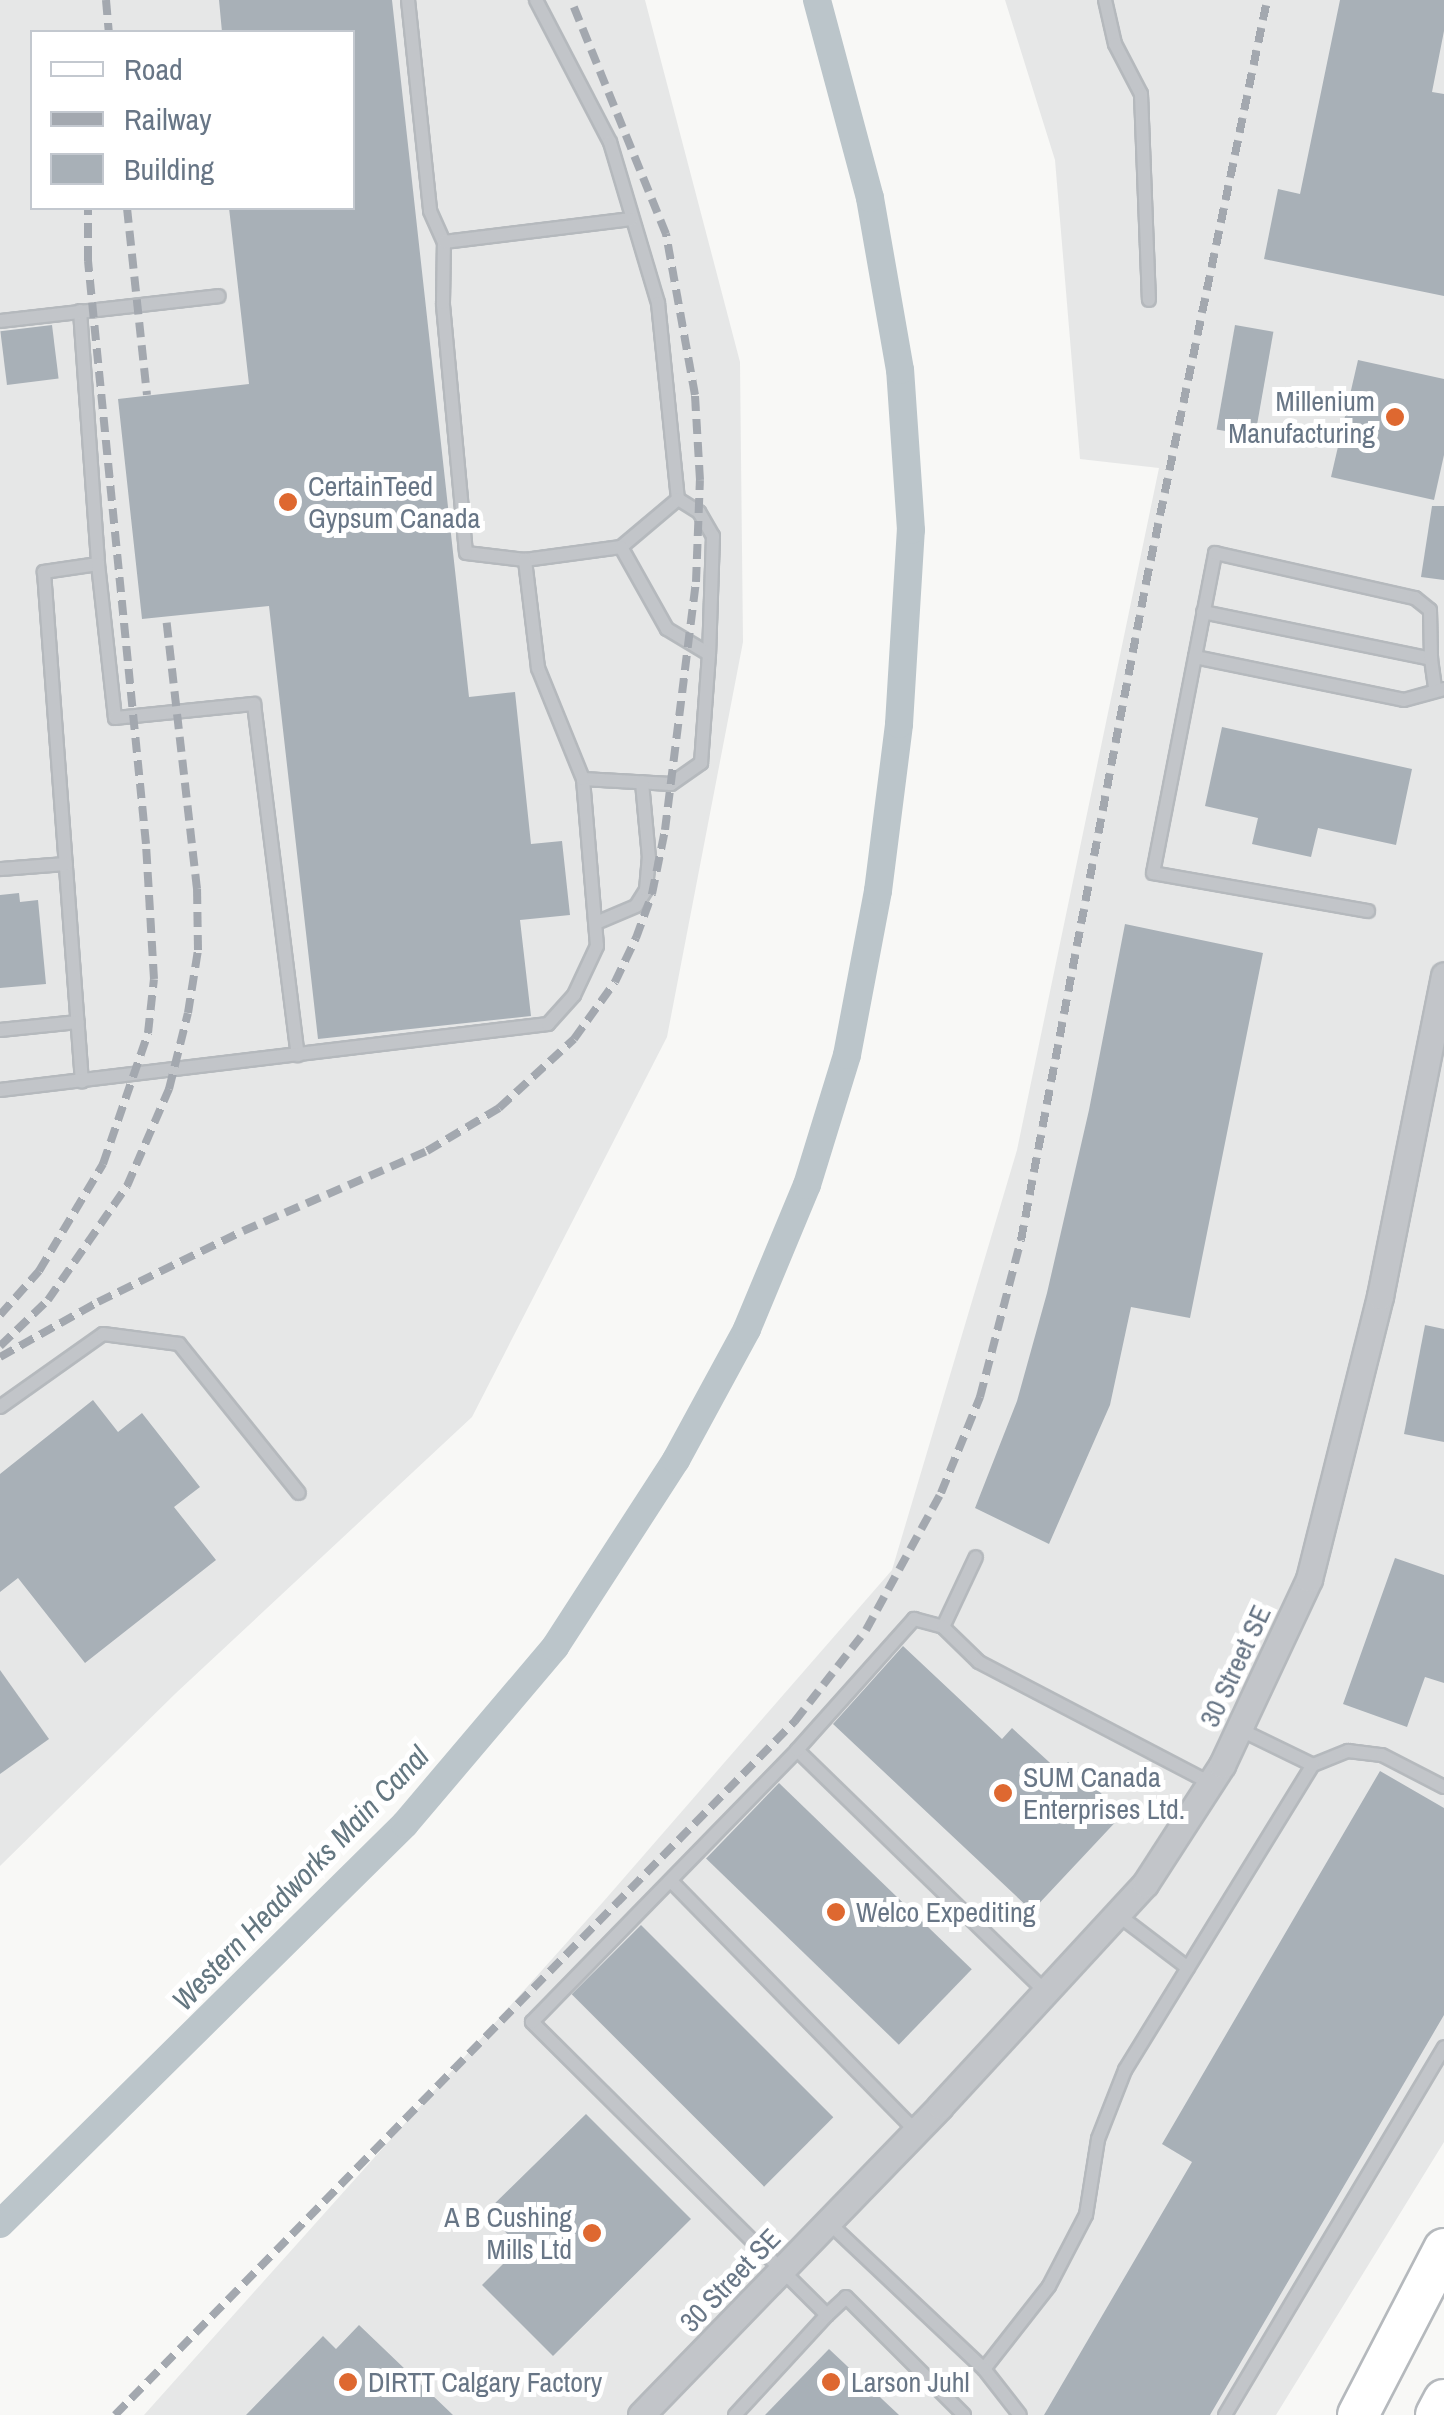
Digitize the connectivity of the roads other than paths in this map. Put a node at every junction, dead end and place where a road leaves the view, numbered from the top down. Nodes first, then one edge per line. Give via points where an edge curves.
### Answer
1 (408, 0) edge
2 (536, 0) edge
3 (1105, 0) edge
4 (632, 219) junction
5 (444, 242) junction
6 (219, 296) dead end
7 (1149, 300) dead end
8 (80, 312) junction
9 (0, 321) edge
10 (678, 499) junction
11 (621, 547) junction
12 (525, 560) junction
13 (98, 564) junction
14 (1203, 612) junction
15 (709, 654) junction
16 (1195, 657) junction
17 (1431, 659) junction
18 (1440, 689) edge
19 (583, 779) junction
20 (642, 782) junction
21 (66, 864) junction
22 (0, 869) edge
23 (1368, 910) dead end
24 (596, 923) junction
25 (1444, 975) edge
26 (1440, 1010) edge
27 (78, 1022) junction
28 (0, 1030) edge
29 (298, 1054) junction
30 (82, 1082) junction
31 (0, 1090) edge
32 (0, 1407) edge
33 (299, 1493) dead end
34 (976, 1557) dead end
35 (942, 1627) junction
36 (1239, 1729) junction
37 (798, 1750) junction
38 (1313, 1764) junction
39 (1210, 1783) junction
40 (1444, 1786) edge
41 (671, 1881) junction
42 (1117, 1914) junction
43 (1188, 1968) junction
44 (1046, 1992) junction
45 (1444, 2047) edge
46 (916, 2131) junction
47 (828, 2222) junction
48 (1444, 2249) edge
49 (782, 2270) junction
50 (827, 2315) junction
51 (1396, 2342) junction
52 (984, 2369) junction
53 (1444, 2400) edge
54 (641, 2415) edge
55 (735, 2415) edge
56 (964, 2415) edge
57 (1020, 2415) edge
58 (1225, 2415) edge
59 (1341, 2415) edge
60 (1358, 2415) edge
61 (1436, 2415) edge

1 - 5 lane via 430,211
2 - 4 lane via 610,142
3 - 7 lane via 1115,44 1141,94
4 - 5 lane
4 - 10 lane via 658,304
5 - 12 lane via 443,304 466,553
6 - 8 lane
8 - 9 lane
8 - 13 lane
10 - 11 lane
10 - 15 lane via 699,512 713,536
11 - 12 lane
11 - 15 lane via 666,629
12 - 19 lane via 538,668
13 - 21 lane via 44,572
13 - 29 lane via 114,718 254,704
14 - 16 lane
14 - 17 lane
14 - 17 lane via 1215,553 1414,598 1430,610
15 - 20 lane via 701,763 671,784
16 - 18 lane via 1404,700
16 - 23 lane via 1153,872
17 - 18 lane
19 - 20 lane
19 - 24 lane
20 - 24 lane via 646,890 636,906
21 - 22 lane
21 - 27 lane
24 - 29 lane via 597,946 574,996 548,1024
25 - 26 street, 30 Street SE
26 - 36 street, 30 Street SE via 1380,1296 1309,1579
27 - 28 lane
27 - 30 lane
29 - 30 lane
30 - 31 lane
32 - 33 lane via 103,1334 179,1344
34 - 35 lane
35 - 37 lane via 914,1619
35 - 39 lane via 979,1662
36 - 38 lane
36 - 39 street, 30 Street SE
37 - 41 lane
37 - 44 lane
38 - 40 lane via 1348,1751 1382,1754
38 - 43 lane
39 - 42 street, 30 Street SE via 1146,1884
41 - 46 lane
41 - 49 lane via 532,2022
42 - 43 lane
42 - 44 street, 30 Street SE
43 - 52 lane via 1124,2070 1098,2138 1086,2215 1050,2286
44 - 46 street, 30 Street SE
45 - 58 lane
46 - 47 street, 30 Street SE
47 - 49 street, 30 Street SE
47 - 52 lane
48 - 51 main road
49 - 50 lane
49 - 54 street, 30 Street SE
50 - 55 lane
50 - 56 lane via 846,2296
51 - 59 main road
51 - 60 main road
52 - 57 lane
53 - 61 main road

